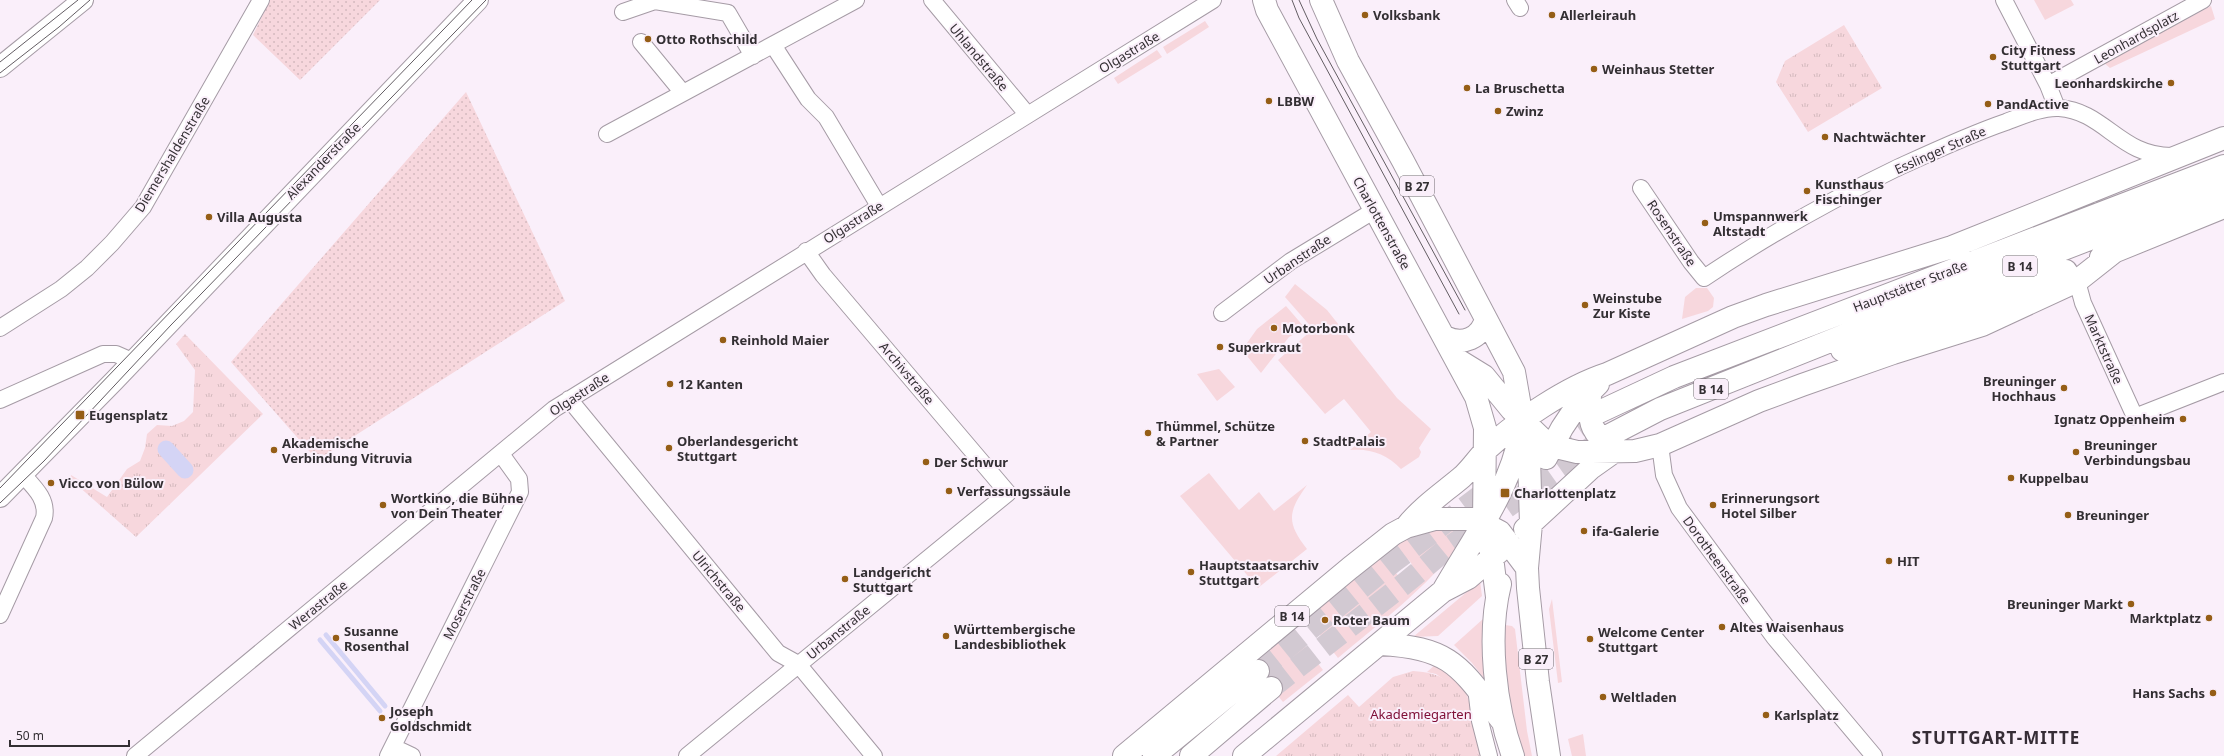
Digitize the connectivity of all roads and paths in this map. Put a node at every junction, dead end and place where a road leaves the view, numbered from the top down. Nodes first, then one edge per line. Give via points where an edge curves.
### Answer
1 (83, 0) edge
2 (261, 0) edge
3 (478, 0) edge
4 (856, 0) edge
5 (932, 0) edge
6 (1213, 0) edge
7 (1264, 0) edge
8 (1321, 0) edge
9 (2004, 0) edge
10 (2197, 1) edge
11 (623, 12) dead end
12 (641, 42) dead end
13 (772, 45) junction
14 (753, 56) junction
15 (0, 67) edge
16 (2048, 85) junction
17 (683, 93) junction
18 (2057, 108) junction
19 (1027, 114) junction
20 (606, 134) dead end
21 (2224, 138) edge
22 (2180, 156) junction
23 (2224, 166) edge
24 (2224, 187) edge
25 (1641, 188) dead end
26 (879, 206) junction
27 (2224, 207) edge
28 (1375, 210) junction
29 (1952, 247) junction
30 (806, 251) junction
31 (2115, 251) junction
32 (1704, 278) joint
33 (2077, 281) junction
34 (1890, 294) junction
35 (1222, 313) dead end
36 (1486, 319) junction
37 (0, 328) edge
38 (1445, 337) junction
39 (1816, 347) junction
40 (1458, 360) junction
41 (132, 361) junction
42 (1607, 374) junction
43 (2224, 382) edge
44 (1590, 393) junction
45 (569, 399) junction
46 (0, 400) edge
47 (1599, 412) tunnel mouth
48 (1523, 418) junction
49 (1612, 444) junction
50 (1660, 445) junction
51 (1552, 446) junction
52 (1486, 450) junction
53 (501, 454) junction
54 (23, 475) junction
55 (1531, 489) junction
56 (1008, 493) joint
57 (0, 497) edge
58 (1449, 518) junction
59 (1484, 523) junction
60 (1531, 524) junction
61 (1406, 527) junction
62 (1510, 543) junction
63 (1469, 548) junction
64 (1492, 557) junction
65 (1527, 568) junction
66 (1443, 591) junction
67 (1497, 597) junction
68 (0, 615) edge
69 (1532, 618) junction
70 (1495, 621) junction
71 (1380, 644) junction
72 (798, 664) junction
73 (1258, 671) tunnel mouth
74 (1271, 688) tunnel mouth
75 (1476, 688) junction
76 (1502, 721) junction
77 (391, 751) edge
78 (1550, 754) edge
79 (135, 756) edge
80 (412, 756) edge
81 (687, 756) edge
82 (874, 756) edge
83 (1124, 756) edge
84 (1154, 756) edge
85 (1191, 756) edge
86 (1244, 756) edge
87 (1489, 756) edge
88 (1513, 756) edge
89 (1874, 756) edge

1 - 15 street
2 - 37 street, Diemershaldenstraße via 143,207 87,268 61,289
3 - 41 street, Alexanderstraße
4 - 13 street
5 - 19 street, Uhlandstraße
6 - 19 street, Olgastraße
7 - 28 main road, Charlottenstraße / B 27 via 1297,68
8 - 36 main road, B 27 via 1348,60
9 - 16 street
10 - 16 street, Leonhardsplatz
11 - 14 street via 655,1 728,14
12 - 17 street
13 - 14 street
13 - 26 street via 808,99 826,117
14 - 17 street
16 - 18 street
17 - 20 street
18 - 22 street via 2085,115 2099,122 2126,143 2147,153
18 - 32 street, Esslinger Straße via 2022,116 1974,133 1856,188 1782,227
19 - 26 street, Olgastraße
21 - 22 main road, B 14
22 - 29 main road, B 14
23 - 34 main road, Hauptstätter Straße / B 14
24 - 39 main road, Hauptstätter Straße / B 14
25 - 32 street, Rosenstraße
26 - 30 street, Olgastraße
27 - 31 main road, B 14
28 - 35 street, Urbanstraße via 1291,261
28 - 38 main road, Charlottenstraße / B 27
29 - 34 main road, B 14
29 - 42 main road, B 14 via 1746,312
30 - 45 street, Olgastraße
30 - 56 street, Archivstraße via 823,275
31 - 33 main road, B 14
31 - 39 main road, B 14 via 1919,326 1835,352
33 - 43 street, Marktstraße via 2083,303 2135,417
33 - 50 main road, B 14 via 1982,325 1893,353 1759,401
34 - 47 main road, Hauptstätter Straße / B 14 via 1674,377
36 - 38 main road via 1484,327 1471,339 1462,342
36 - 48 main road, B 27 via 1514,372
38 - 40 main road, Charlottenstraße / B 27
39 - 49 main road, Hauptstätter Straße / B 14 via 1660,409
40 - 48 main road, B 14 via 1484,376 1506,404
40 - 52 main road, Charlottenstraße / B 27 via 1476,397 1484,428
41 - 46 street via 116,354 103,354
41 - 54 street
42 - 44 main road, B 27
42 - 48 main road, B 14 via 1589,380
44 - 49 main road via 1588,416 1592,428 1600,439
44 - 51 main road, B 27 via 1578,404
45 - 53 street, Olgastraße
45 - 72 street, Ulrichstraße via 778,653
48 - 51 main road, B 14
48 - 52 main road, B 14
48 - 55 main road, B 27
48 - 59 main road, B 27 via 1516,456
49 - 50 main road, B 14 via 1635,451
49 - 51 main road, B 14 via 1577,452
49 - 60 main road, B 14 via 1591,468
50 - 89 street, Dorotheenstraße via 1664,475 1679,508 1774,637
51 - 55 main road, B 27
52 - 59 main road, B 27
52 - 61 main road, B 14 via 1463,476 1415,516
53 - 77 street, Moserstraße via 519,479 520,492
53 - 79 street, Werastraße
54 - 57 street
54 - 68 street via 43,499 46,510
55 - 60 main road, B 27
55 - 62 main road, B 27
56 - 72 street, Urbanstraße
58 - 59 main road, B 14 via 1475,519
58 - 61 main road, B 14
58 - 63 main road via 1460,524 1466,532
59 - 62 main road, B 14 via 1500,532
59 - 63 main road, B 27
59 - 64 main road, B 27
60 - 62 main road, B 14
60 - 65 main road, B 27
61 - 83 main road, B 14 via 1393,534 1350,568
62 - 64 main road, B 14
62 - 65 main road, B 14
62 - 67 main road, B 27
63 - 66 main road, B 27
64 - 66 main road, B 14 via 1468,578
64 - 67 main road, B 27
65 - 69 main road, B 27
66 - 71 main road, B 14
67 - 70 main road, B 27
69 - 70 main road via 1509,613
69 - 78 main road, B 27 via 1538,682
70 - 76 main road, B 27 via 1494,659
71 - 75 main road, B 27 via 1407,646 1435,653 1456,664
71 - 86 main road, B 14
72 - 81 street, Urbanstraße
72 - 82 street, Ulrichstraße
73 - 84 main road
74 - 85 main road
75 - 76 main road, B 27
75 - 87 street via 1480,722
76 - 88 main road, B 27
77 - 80 street

